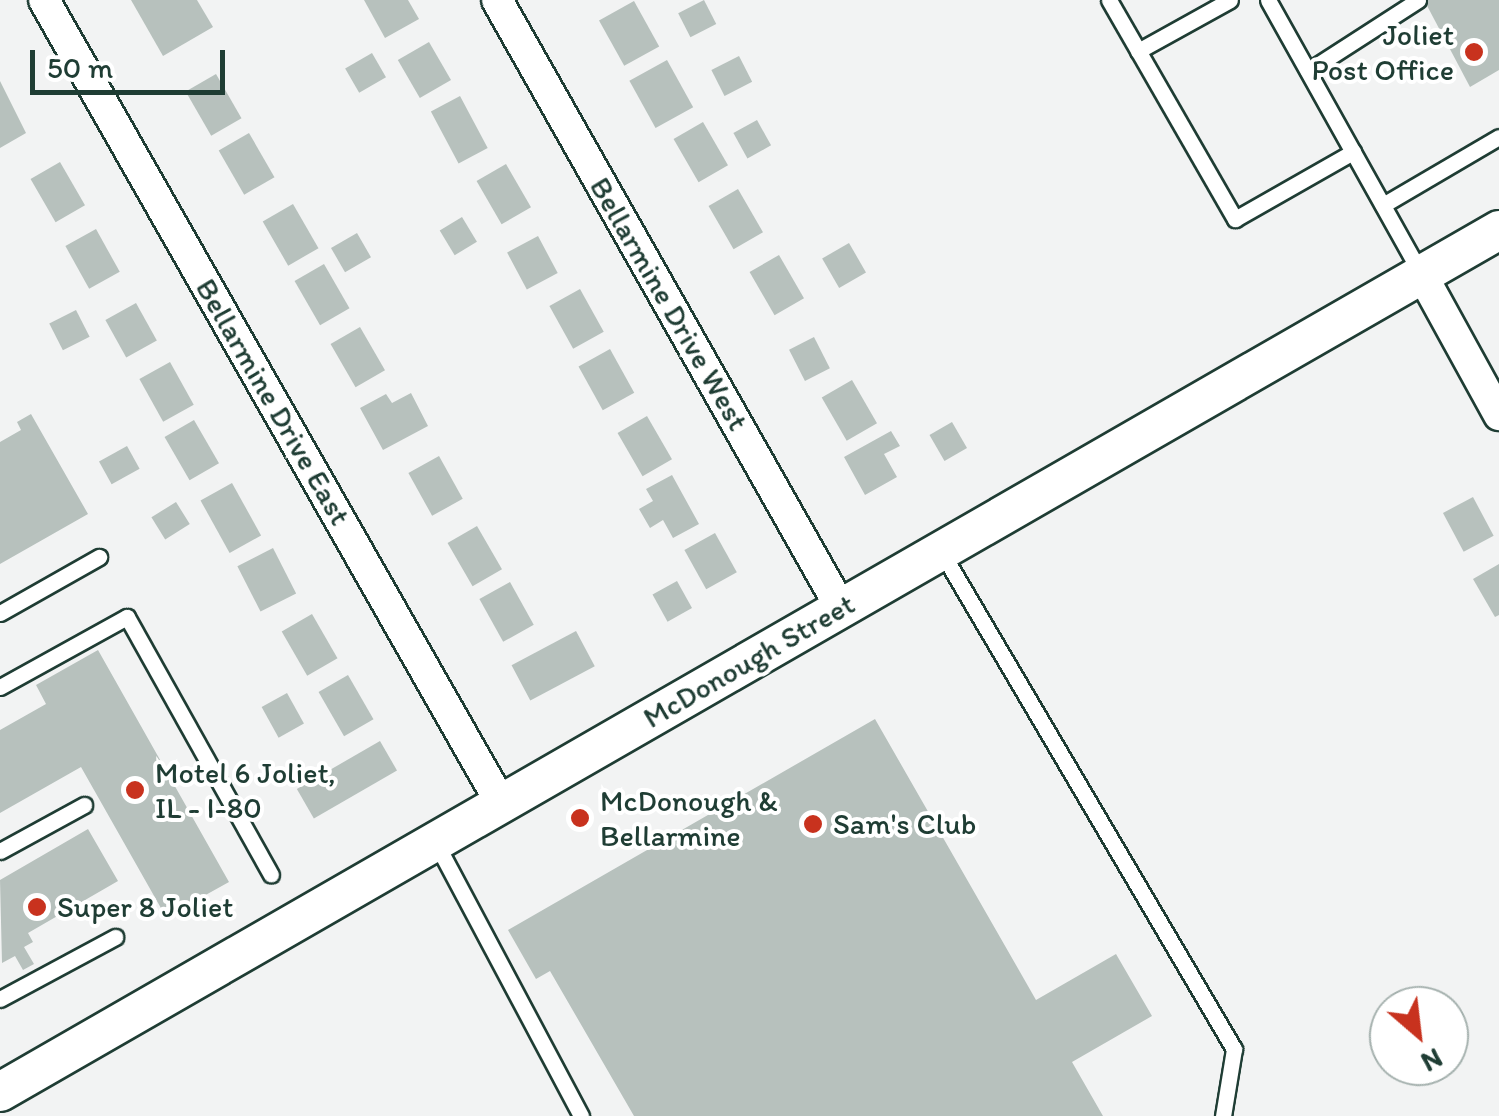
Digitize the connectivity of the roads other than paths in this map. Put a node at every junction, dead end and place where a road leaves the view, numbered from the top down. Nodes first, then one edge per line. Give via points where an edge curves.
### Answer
1 (44, 0) edge
2 (497, 0) edge
3 (1109, 0) edge
4 (1230, 0) edge
5 (1268, 0) edge
6 (1418, 0) edge
7 (1138, 51) junction
8 (1308, 71) junction
9 (1499, 137) edge
10 (1353, 152) junction
11 (1382, 205) junction
12 (1499, 230) edge
13 (1422, 275) junction
14 (1499, 415) edge
15 (941, 550) junction
16 (99, 557) dead end
17 (841, 608) junction
18 (0, 613) edge
19 (0, 687) edge
20 (502, 805) junction
21 (84, 806) dead end
22 (436, 843) junction
23 (0, 851) edge
24 (271, 875) dead end
25 (115, 937) dead end
26 (0, 999) edge
27 (0, 1092) edge
28 (581, 1116) edge
29 (1224, 1116) edge

1 - 20 street, Bellarmine Drive East
2 - 17 street, Bellarmine Drive West
3 - 7 lane
4 - 7 lane
5 - 8 lane
6 - 8 lane
7 - 10 lane via 1235,219
8 - 10 lane
9 - 11 lane
10 - 11 lane
11 - 13 lane
12 - 13 street, McDonough Street
13 - 14 street
13 - 15 street, McDonough Street
15 - 17 street, McDonough Street
15 - 29 lane via 1234,1048
16 - 18 lane
17 - 20 street, McDonough Street
19 - 24 lane via 128,617
20 - 22 street, McDonough Street
21 - 23 lane
22 - 27 street, McDonough Street
22 - 28 lane
25 - 26 lane

